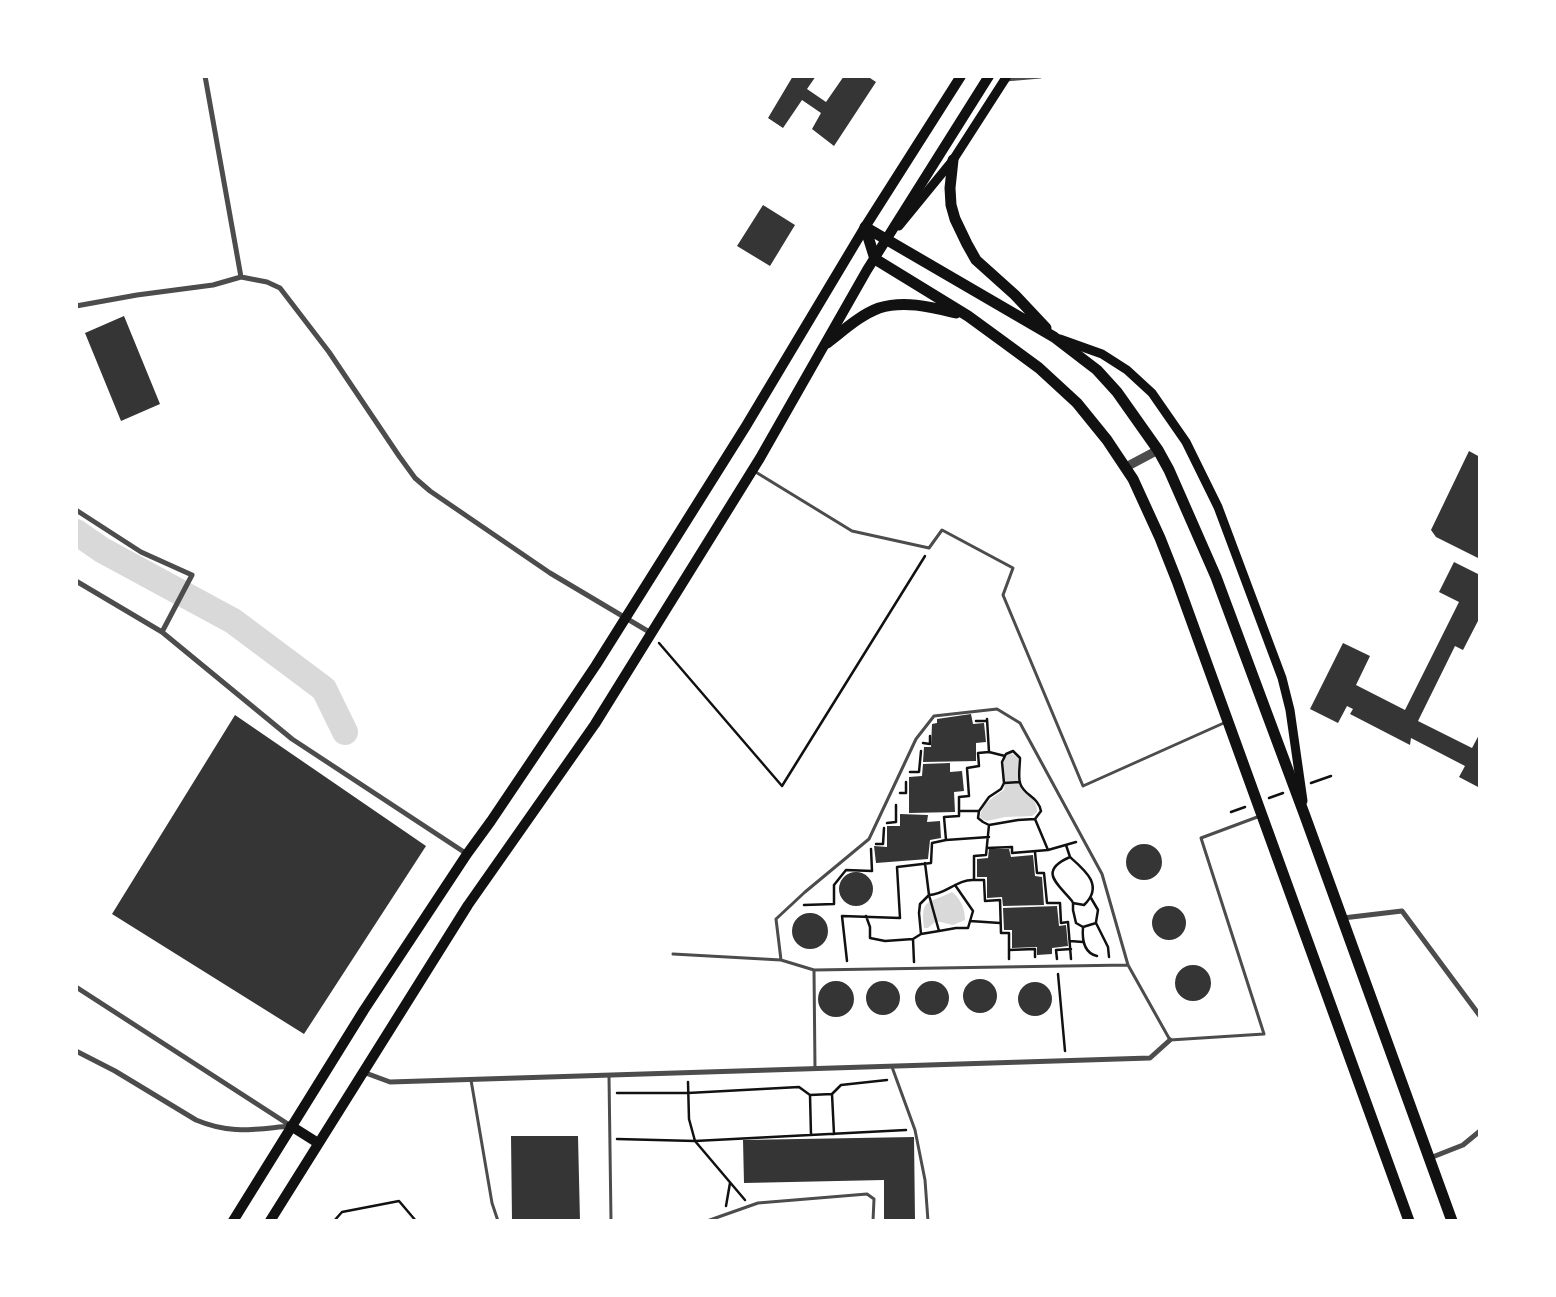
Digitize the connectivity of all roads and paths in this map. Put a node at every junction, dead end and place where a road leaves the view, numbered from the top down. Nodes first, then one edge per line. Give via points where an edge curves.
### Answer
1 (205, 76) edge
2 (961, 76) edge
3 (989, 76) edge
4 (1040, 76) edge
5 (1006, 78) edge
6 (953, 160) junction
7 (865, 227) junction
8 (888, 240) junction
9 (875, 259) junction
10 (241, 277) junction
11 (76, 306) edge
12 (968, 316) junction
13 (1054, 337) junction
14 (827, 343) junction
15 (1158, 450) junction
16 (1126, 467) junction
17 (753, 470) junction
18 (76, 510) edge
19 (929, 548) junction
20 (76, 581) edge
21 (626, 618) junction
22 (162, 632) junction
23 (651, 633) junction
24 (986, 710) junction
25 (1228, 721) junction
26 (989, 752) junction
27 (1005, 756) junction
28 (1331, 776) dead end
29 (1020, 782) junction
30 (1004, 783) junction
31 (1304, 786) dead end
32 (1286, 792) dead end
33 (1267, 799) dead end
34 (1249, 805) dead end
35 (979, 810) junction
36 (959, 812) junction
37 (1231, 812) dead end
38 (1263, 815) junction
39 (1305, 816) junction
40 (1035, 819) junction
41 (989, 825) junction
42 (989, 837) junction
43 (946, 840) junction
44 (1084, 840) junction
45 (1066, 845) junction
46 (987, 848) junction
47 (1048, 850) junction
48 (1035, 852) junction
49 (467, 854) junction
50 (1070, 857) junction
51 (926, 863) junction
52 (974, 880) junction
53 (955, 885) junction
54 (930, 895) junction
55 (1091, 898) junction
56 (1073, 903) junction
57 (866, 916) junction
58 (1341, 918) junction
59 (970, 921) junction
60 (1000, 922) junction
61 (1096, 923) junction
62 (1083, 927) junction
63 (939, 931) junction
64 (921, 934) junction
65 (913, 938) junction
66 (1070, 941) junction
67 (1083, 942) junction
68 (1070, 949) junction
69 (1009, 950) junction
70 (673, 954) dead end
71 (780, 960) junction
72 (1128, 965) junction
73 (1010, 966) junction
74 (1035, 966) junction
75 (1057, 966) junction
76 (1072, 966) junction
77 (915, 968) junction
78 (848, 969) junction
79 (814, 970) junction
80 (76, 987) edge
81 (1480, 1016) edge
82 (1170, 1040) junction
83 (76, 1051) edge
84 (1066, 1060) junction
85 (891, 1066) junction
86 (815, 1069) junction
87 (363, 1072) junction
88 (688, 1074) junction
89 (610, 1076) junction
90 (471, 1080) junction
91 (896, 1080) junction
92 (610, 1093) junction
93 (688, 1093) junction
94 (832, 1094) junction
95 (810, 1095) junction
96 (291, 1126) junction
97 (915, 1130) junction
98 (1480, 1131) edge
99 (834, 1134) junction
100 (810, 1136) junction
101 (610, 1138) junction
102 (695, 1142) junction
103 (318, 1143) junction
104 (1429, 1158) junction
105 (730, 1183) junction
106 (750, 1206) junction
107 (724, 1215) junction
108 (232, 1221) edge
109 (270, 1221) edge
110 (334, 1221) edge
111 (416, 1221) edge
112 (498, 1221) edge
113 (611, 1221) edge
114 (707, 1221) edge
115 (874, 1221) edge
116 (928, 1221) edge
117 (1409, 1221) edge
118 (1452, 1221) edge

1 - 10 street
2 - 7 main road
3 - 8 main road
4 - 5 street
5 - 6 main road
6 - 8 main road
6 - 13 highway via 951,205 976,260 1016,295
7 - 8 highway
7 - 9 highway
7 - 21 main road
8 - 9 main road
8 - 13 highway
9 - 12 highway
9 - 14 main road
10 - 11 street via 213,285
10 - 21 street via 268,282 280,288 329,352 415,478 550,573
12 - 14 highway via 922,306 888,306 862,317
12 - 16 highway via 1039,368 1078,403
13 - 15 highway via 1097,370 1117,392
13 - 39 main road via 1102,354 1127,370 1152,393 1186,442 1218,508 1282,678 1290,710
14 - 17 main road
15 - 16 street
15 - 39 highway via 1216,577
16 - 25 highway via 1160,538
17 - 19 lane via 852,531
17 - 23 main road
18 - 22 street via 141,552 192,575
19 - 23 path via 782,786
19 - 25 lane via 942,530 1013,568 1003,595 1083,786
20 - 22 street
21 - 23 street
21 - 49 main road
22 - 49 street via 292,740
23 - 87 main road via 594,724 463,913
24 - 26 path
24 - 44 lane via 997,709 1020,723
24 - 71 lane via 934,716 916,739 869,839 776,919
25 - 38 highway
26 - 27 path
26 - 36 path via 978,752 979,766 967,768 969,796 959,797
27 - 29 path via 1013,751 1020,758
27 - 30 path via 1002,762
28 - 31 path
29 - 30 path
29 - 40 path via 1026,793 1040,804 1041,810
30 - 35 path
32 - 33 path
34 - 37 path
35 - 36 path
35 - 41 path via 978,818
36 - 43 path via 959,816 944,817
38 - 82 lane via 1202,838 1264,1034
38 - 117 highway
39 - 58 highway
40 - 41 path
40 - 47 path
41 - 42 path
42 - 43 path
42 - 46 path
43 - 51 path via 932,843 931,862
44 - 45 path
44 - 72 lane via 1102,874
45 - 47 path
45 - 50 path
46 - 48 path via 1012,847 1012,853
46 - 52 path via 986,855 974,856
47 - 48 path
48 - 66 path via 1037,873 1044,873 1047,904 1060,903 1061,923 1068,922
49 - 96 main road
50 - 55 path via 1089,875 1093,887
50 - 56 path via 1060,862 1053,876 1055,883
51 - 54 path
51 - 57 path via 897,867 900,918
52 - 53 path via 966,879
52 - 60 path via 984,880 985,900 1000,900
53 - 54 path
53 - 59 path via 973,911
54 - 63 path
54 - 64 path via 920,904
55 - 56 path via 1084,905
55 - 61 path via 1098,910
56 - 62 path via 1076,923
57 - 65 path via 870,938 885,942
57 - 78 path via 842,916
58 - 81 street via 1402,911
58 - 104 highway
59 - 60 path
59 - 63 path via 968,928
60 - 69 path via 1001,933 1010,933
61 - 62 path
61 - 67 path via 1109,956 1094,955
62 - 67 path
63 - 64 path
64 - 65 path
65 - 77 path
66 - 67 path
66 - 68 path
68 - 75 path via 1056,950
68 - 76 path
69 - 73 path
69 - 74 path via 1035,949
70 - 71 lane
71 - 79 lane
72 - 76 lane
72 - 82 lane
73 - 74 lane
73 - 77 lane
74 - 75 lane
75 - 76 lane
75 - 84 path
77 - 78 lane
78 - 79 lane
79 - 86 lane
80 - 96 street
82 - 84 street via 1150,1058
83 - 96 street via 208,1125 242,1130
84 - 85 street
85 - 86 street
85 - 91 lane
86 - 88 street
87 - 90 street via 390,1082
87 - 103 main road
88 - 89 street
88 - 93 path
89 - 90 street
89 - 92 lane
90 - 112 lane via 492,1203
91 - 94 path via 841,1085
91 - 97 lane
92 - 93 path
92 - 101 lane
93 - 95 path via 799,1087
93 - 102 path via 689,1119
94 - 95 path
94 - 99 path
95 - 100 path
96 - 103 main road
96 - 108 main road
97 - 99 path
97 - 116 lane
98 - 104 street via 1463,1145
99 - 100 path
100 - 102 path
101 - 102 path
101 - 113 lane
102 - 105 path
103 - 109 main road
104 - 118 highway
105 - 106 path
105 - 107 path
106 - 107 lane
106 - 115 lane via 866,1194 874,1199
107 - 114 lane
110 - 111 path via 342,1212 399,1201

